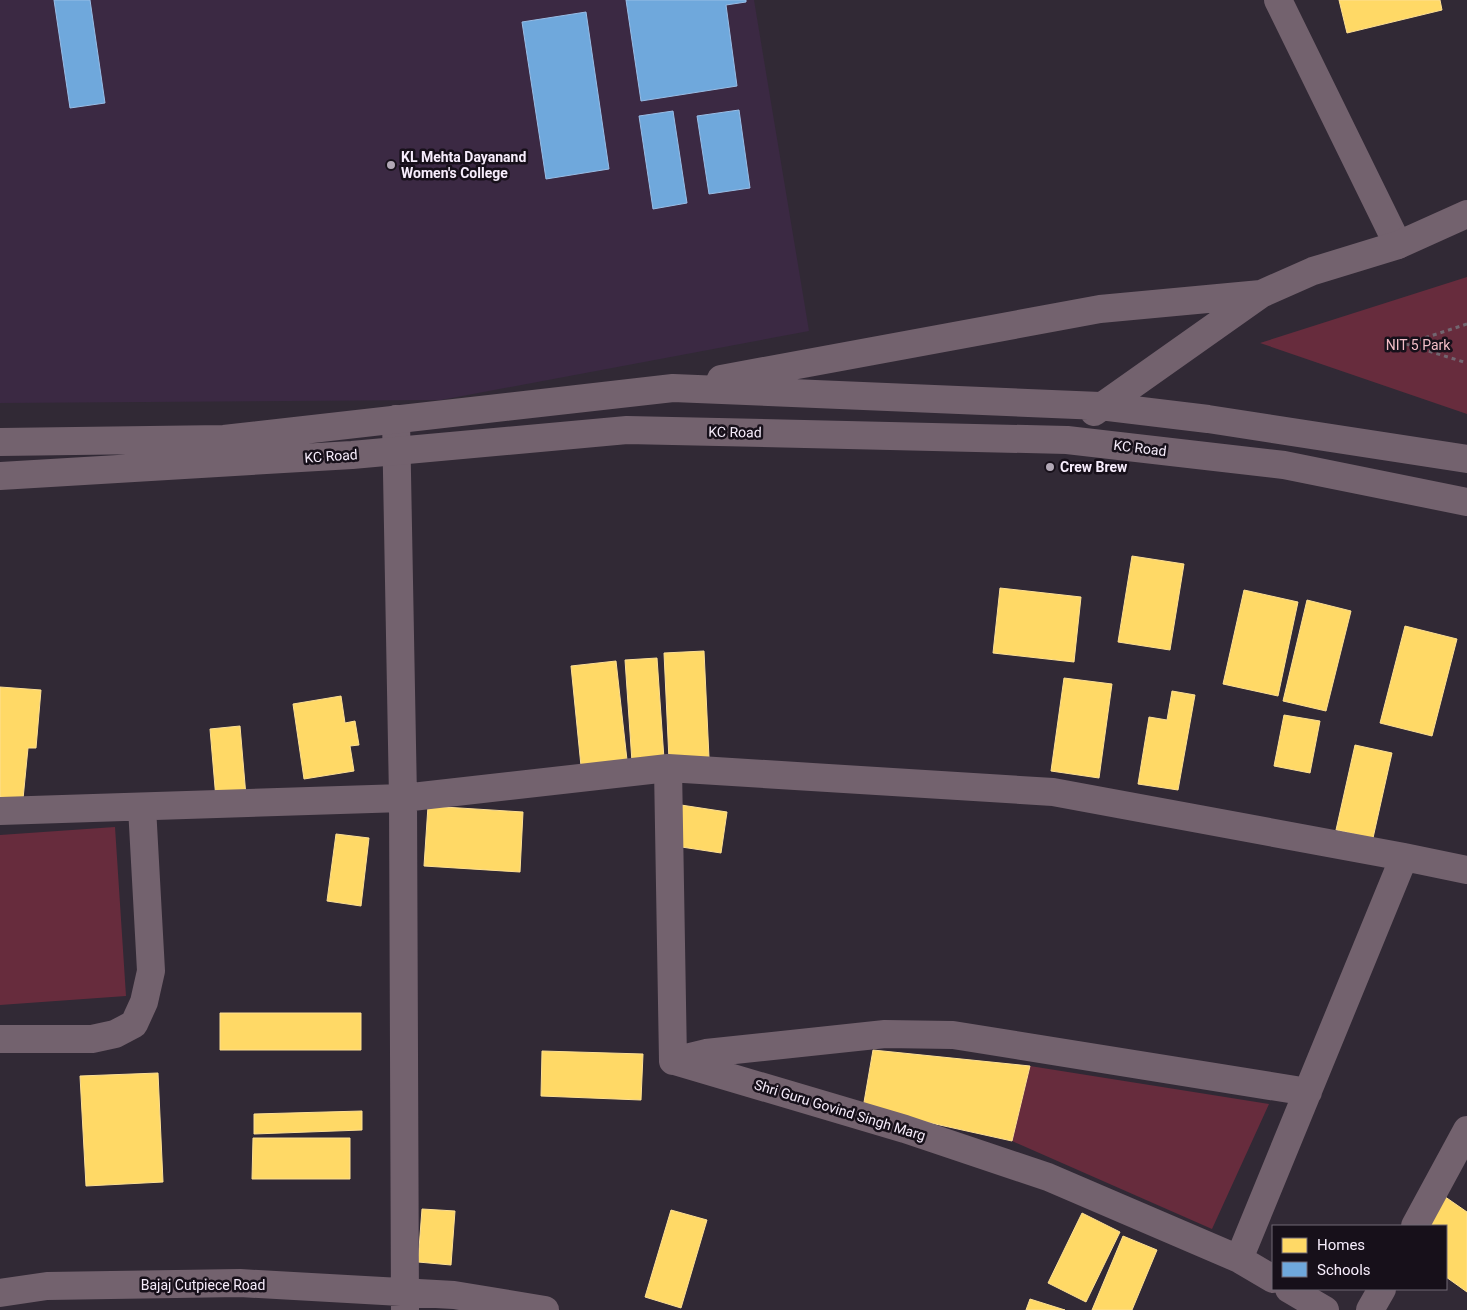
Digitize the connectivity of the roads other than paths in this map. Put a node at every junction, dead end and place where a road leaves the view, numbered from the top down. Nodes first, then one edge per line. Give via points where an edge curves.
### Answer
1 (1278, 0) edge
2 (1467, 214) edge
3 (1398, 245) junction
4 (1261, 294) junction
5 (673, 388) junction
6 (1100, 406) junction
7 (396, 419) junction
8 (1067, 440) junction
9 (0, 442) edge
10 (396, 451) junction
11 (1467, 459) edge
12 (0, 476) edge
13 (1467, 502) edge
14 (668, 768) junction
15 (403, 798) junction
16 (142, 807) junction
17 (0, 810) edge
18 (1404, 856) junction
19 (1467, 870) edge
20 (0, 1039) edge
21 (674, 1061) junction
22 (1308, 1092) junction
23 (1467, 1130) edge
24 (1416, 1225) edge
25 (1239, 1259) junction
26 (1272, 1278) edge
27 (1291, 1290) edge
28 (1381, 1290) edge
29 (0, 1294) edge
30 (406, 1301) edge
31 (545, 1310) edge
32 (1325, 1310) edge
33 (1370, 1310) edge

1 - 3 street
2 - 3 street
3 - 4 street via 1313,271
4 - 5 street via 1100,309
4 - 6 street
5 - 6 street
5 - 7 street
6 - 8 street
6 - 11 street via 1208,419
7 - 9 street via 224,439
7 - 10 street
8 - 10 street, KC Road via 627,430
8 - 13 street, KC Road via 1284,465
10 - 12 street, KC Road
10 - 15 street
14 - 15 street
14 - 18 street via 1053,792
14 - 21 street
15 - 16 street
15 - 30 street
16 - 17 street
16 - 20 street via 151,971 144,1002 134,1024 115,1034 92,1039
18 - 19 street
18 - 22 street
21 - 22 street via 706,1053 885,1034 953,1035
21 - 25 street, Shri Guru Govind Singh Marg via 905,1129 1048,1177
22 - 25 street
23 - 24 street
25 - 26 street, Shri Guru Govind Singh Marg
27 - 32 street
28 - 33 street
29 - 30 street, Bajaj Cutpiece Road via 47,1286 240,1283
30 - 31 street, Bajaj Cutpiece Road via 454,1295

